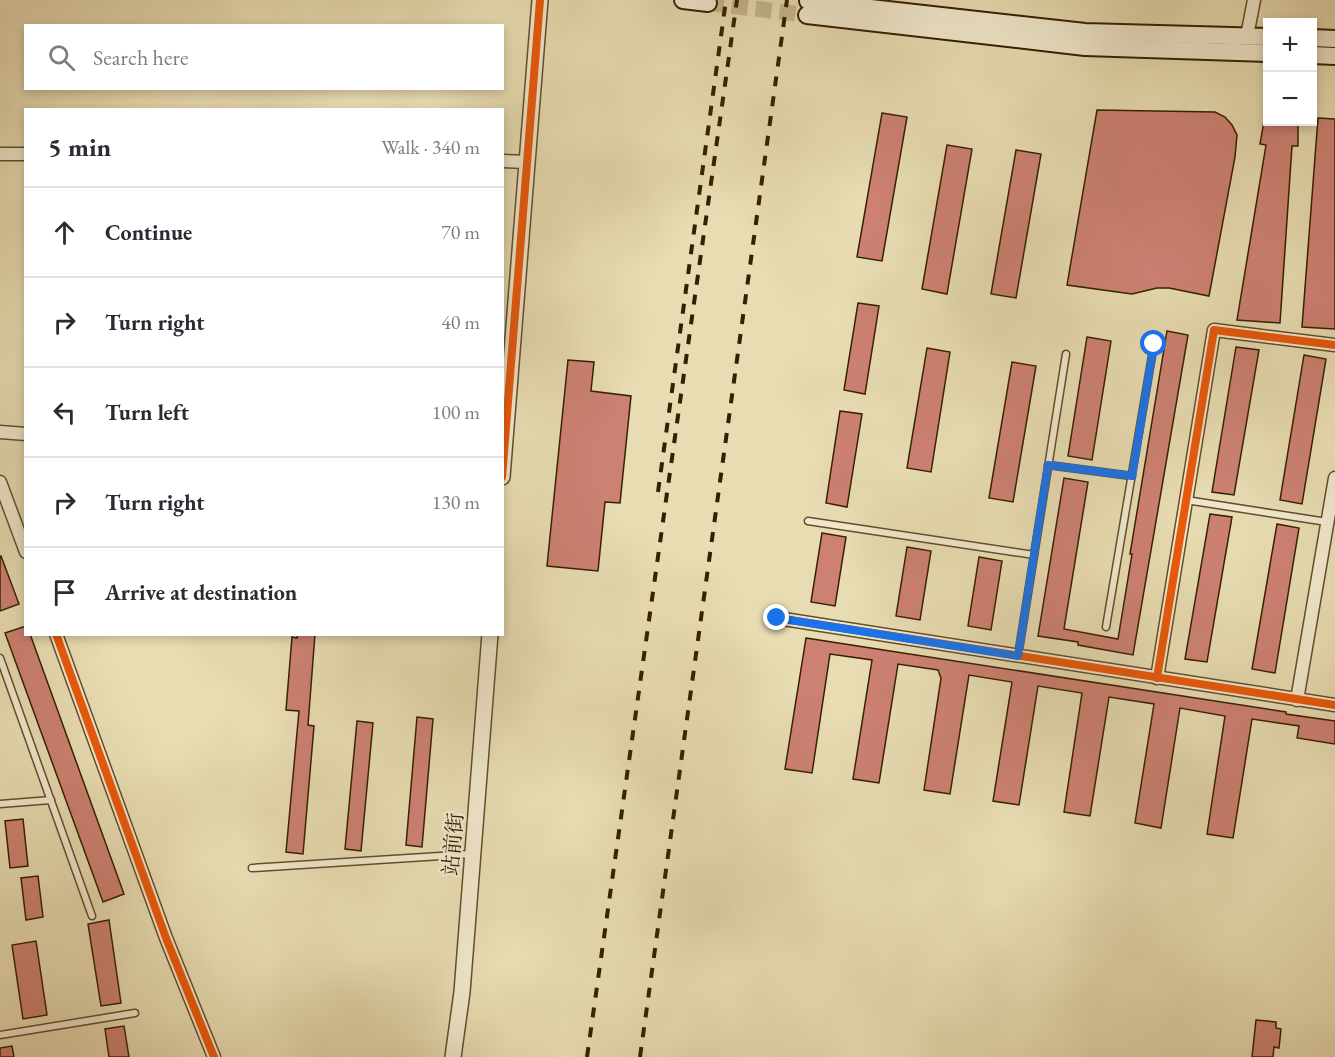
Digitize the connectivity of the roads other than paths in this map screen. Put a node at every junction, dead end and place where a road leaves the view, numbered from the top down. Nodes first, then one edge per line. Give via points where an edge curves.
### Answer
1 (540, 0) edge
2 (683, 0) edge
3 (1254, 0) edge
4 (708, 3) dead end
5 (807, 8) edge
6 (1247, 36) junction
7 (1263, 37) edge
8 (1317, 38) edge
9 (1335, 39) edge
10 (1263, 53) edge
11 (1317, 55) edge
12 (1335, 56) edge
13 (24, 153) edge
14 (0, 154) edge
15 (504, 161) edge
16 (527, 162) junction
17 (1154, 344) dead end
18 (1335, 345) edge
19 (1066, 354) dead end
20 (0, 432) edge
21 (24, 434) edge
22 (504, 452) edge
23 (1048, 465) junction
24 (1132, 476) junction
25 (1335, 478) edge
26 (0, 482) edge
27 (1186, 500) junction
28 (808, 521) dead end
29 (1328, 522) junction
30 (24, 547) edge
31 (1034, 555) junction
32 (777, 618) dead end
33 (1106, 627) dead end
34 (57, 636) edge
35 (490, 636) edge
36 (1018, 656) junction
37 (0, 658) edge
38 (1157, 678) junction
39 (1297, 700) junction
40 (1335, 705) edge
41 (51, 800) junction
42 (0, 804) edge
43 (473, 854) junction
44 (252, 868) dead end
45 (92, 916) dead end
46 (135, 1013) dead end
47 (0, 1035) edge
48 (214, 1057) edge
49 (453, 1057) edge

1 - 16 street
2 - 4 main road
3 - 6 street
5 - 6 main road via 1084,32
5 - 10 main road via 1084,47
6 - 7 main road
8 - 9 main road
11 - 12 main road
13 - 14 street
15 - 16 street
16 - 22 street
17 - 24 lane
18 - 27 street via 1214,330
19 - 23 lane
20 - 21 street
23 - 24 lane
23 - 31 lane
24 - 33 lane
25 - 29 street
26 - 30 street
27 - 29 lane
27 - 38 street
28 - 31 lane
29 - 39 street
31 - 36 lane
32 - 36 street
34 - 48 street via 166,938
35 - 43 street, 站前街
36 - 38 street
37 - 41 lane
38 - 39 street
39 - 40 street
41 - 42 lane
41 - 45 lane
43 - 44 lane
43 - 49 street, 站前街
46 - 47 lane

